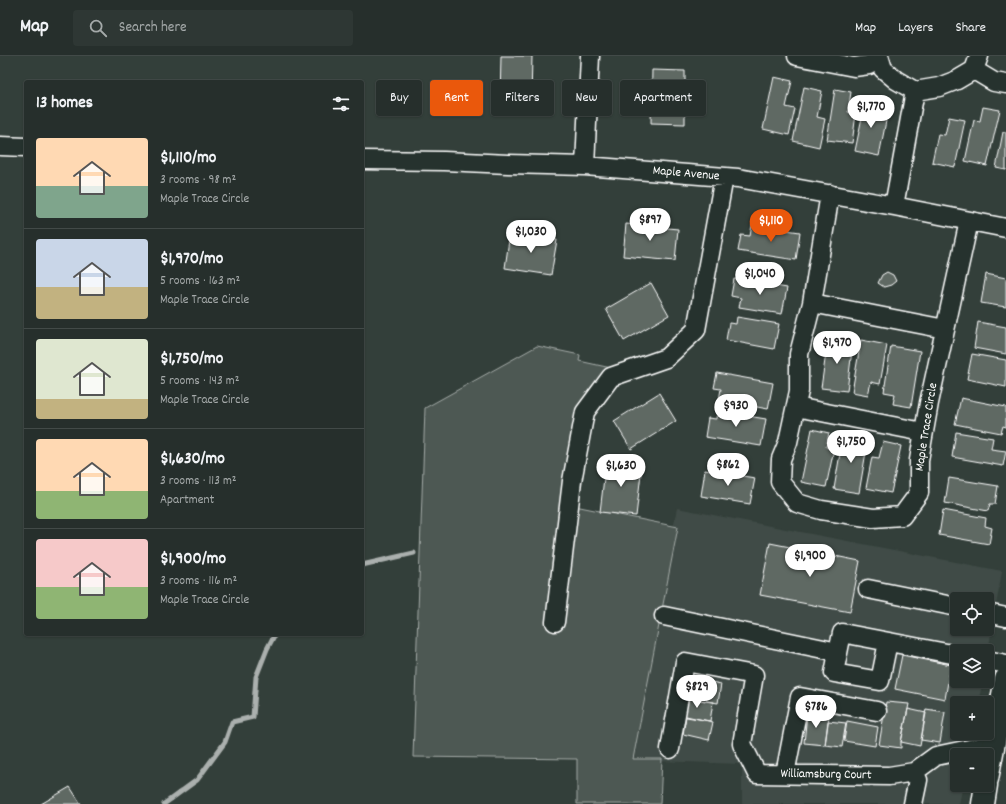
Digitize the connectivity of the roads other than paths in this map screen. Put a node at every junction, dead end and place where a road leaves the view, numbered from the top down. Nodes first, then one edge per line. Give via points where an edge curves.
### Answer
1 (590, 56) edge
2 (797, 56) edge
3 (879, 56) edge
4 (976, 63) edge
5 (1006, 84) edge
6 (915, 90) junction
7 (0, 146) edge
8 (24, 147) edge
9 (364, 160) edge
10 (584, 166) junction
11 (724, 177) junction
12 (830, 194) junction
13 (894, 206) junction
14 (969, 221) junction
15 (1006, 228) edge
16 (812, 303) junction
17 (945, 329) junction
18 (796, 407) junction
19 (923, 432) junction
20 (868, 589) dead end
21 (950, 606) edge
22 (994, 614) edge
23 (664, 616) dead end
24 (1006, 617) edge
25 (555, 622) dead end
26 (888, 642) junction
27 (838, 652) junction
28 (950, 654) edge
29 (994, 661) edge
30 (1006, 664) edge
31 (1006, 679) edge
32 (877, 711) dead end
33 (993, 744) junction
34 (992, 748) edge
35 (670, 749) dead end
36 (914, 772) junction
37 (785, 774) junction
38 (985, 792) edge
39 (913, 804) edge
40 (983, 804) edge

1 - 10 street
2 - 3 street via 854,67 869,65
3 - 6 street via 883,69 896,80
4 - 5 street via 994,82
4 - 6 street via 957,80 939,87
6 - 13 street
7 - 8 street
9 - 10 street, Maple Avenue
10 - 11 street, Maple Avenue
11 - 12 street, Maple Avenue
11 - 25 street via 696,330 666,358 611,377 586,412 572,481
12 - 13 street, Maple Avenue
12 - 16 street, Maple Trace Circle
13 - 14 street, Maple Avenue
14 - 15 street, Maple Avenue
14 - 17 street, Maple Trace Circle
16 - 17 street
16 - 18 street, Maple Trace Circle via 800,354
17 - 19 street, Maple Trace Circle
18 - 19 street
18 - 19 street, Maple Trace Circle via 788,442 781,459 780,482 797,503 820,510 873,518 902,516 919,493 919,460
20 - 21 street
22 - 24 street
23 - 27 street
26 - 27 street via 842,633
26 - 27 street via 880,681 834,673
26 - 28 street
29 - 30 street
31 - 33 main road
32 - 37 street via 800,697
33 - 34 main road
33 - 36 street, Williamsburg Court via 936,756
35 - 37 street, Williamsburg Court via 685,662 754,675 742,744 757,774
36 - 37 street, Williamsburg Court via 889,776
36 - 39 street via 918,780
38 - 40 main road

